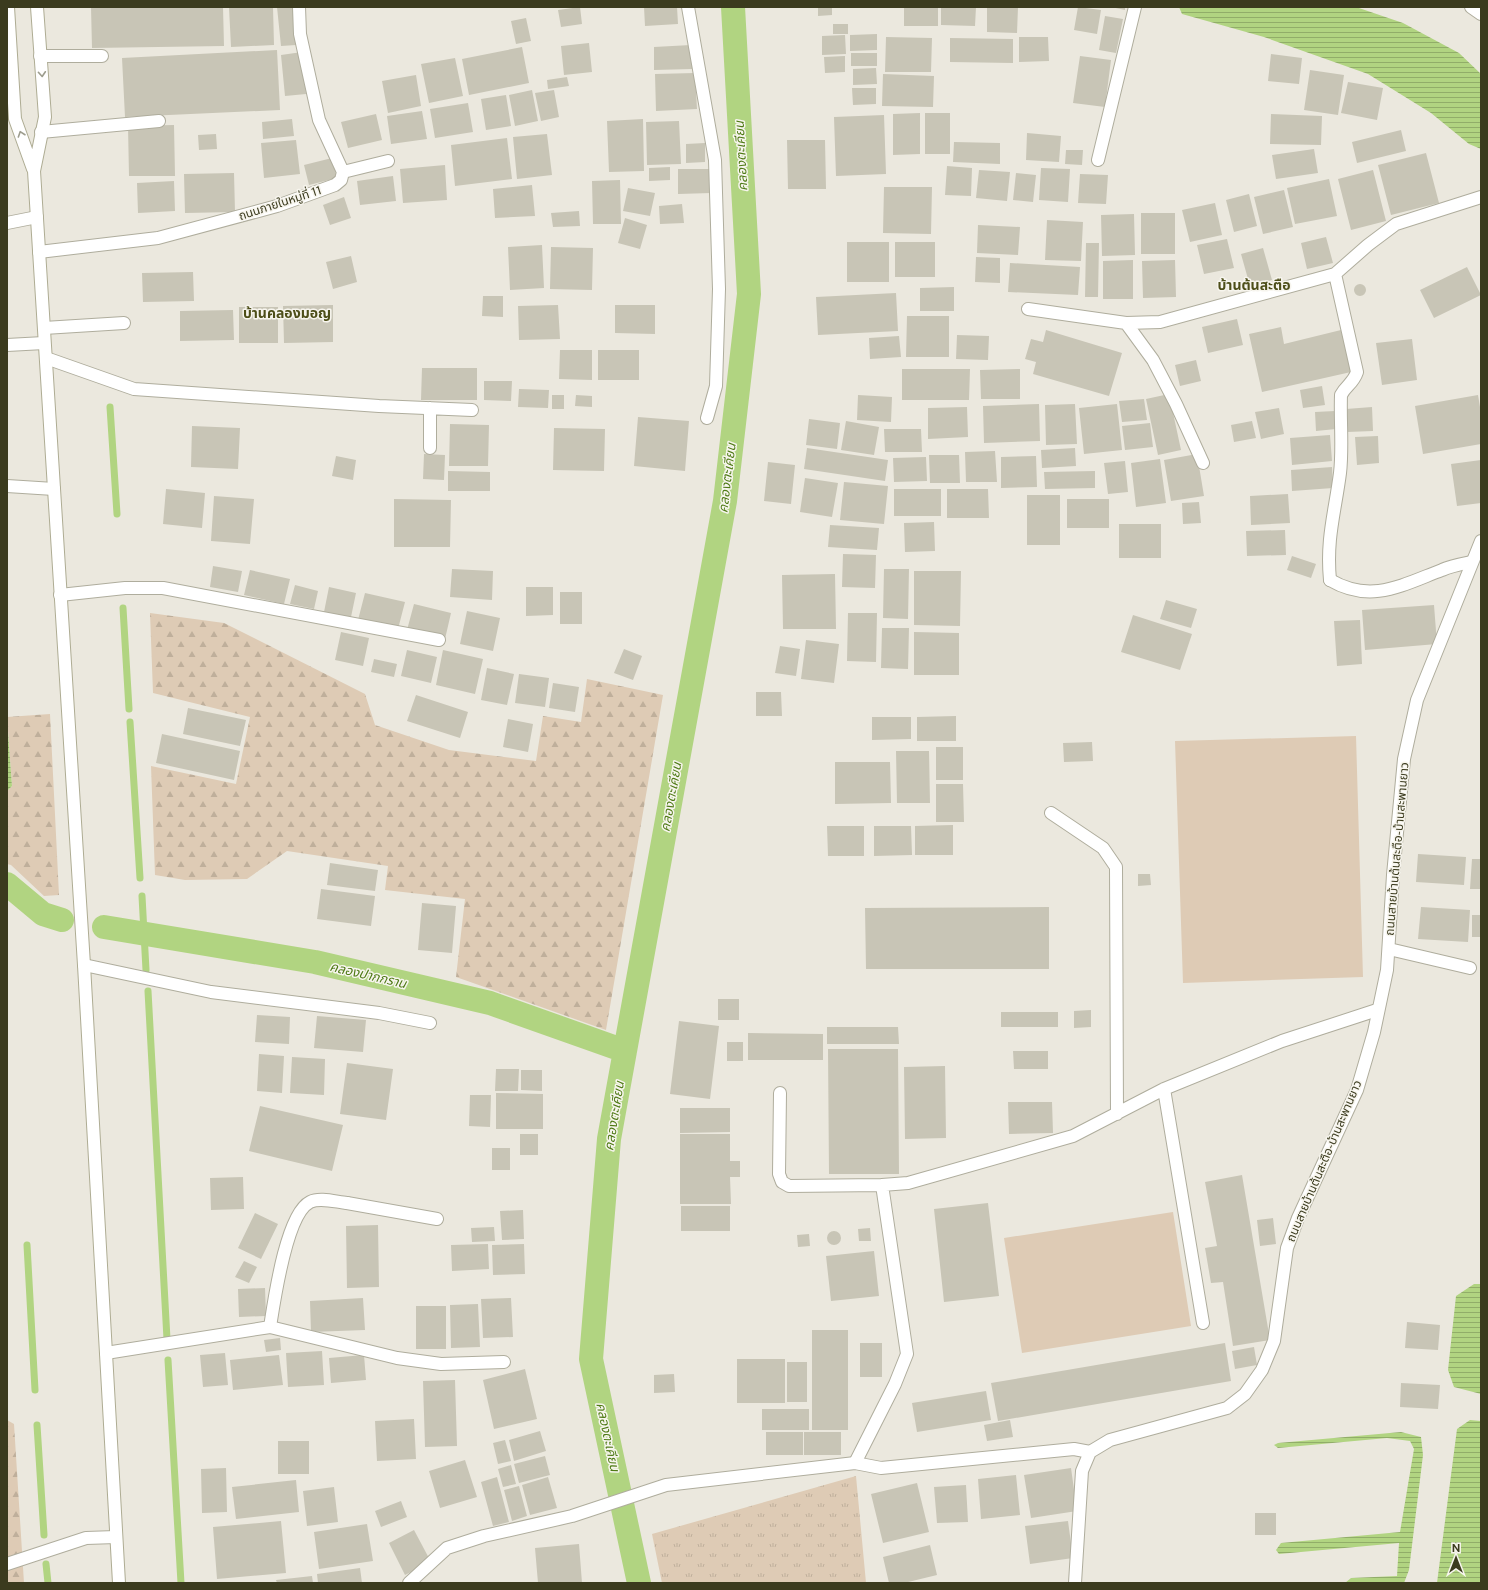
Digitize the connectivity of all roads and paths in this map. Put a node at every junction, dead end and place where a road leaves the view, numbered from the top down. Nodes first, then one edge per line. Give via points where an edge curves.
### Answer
1 (8, 7) edge
2 (37, 7) edge
3 (299, 7) edge
4 (688, 7) edge
5 (1135, 7) edge
6 (8, 39) edge
7 (40, 56) junction
8 (102, 56) dead end
9 (159, 121) dead end
10 (41, 132) junction
11 (1098, 160) dead end
12 (388, 161) dead end
13 (34, 171) junction
14 (343, 172) junction
15 (1481, 197) edge
16 (37, 217) junction
17 (7, 223) edge
18 (39, 252) junction
19 (1335, 274) junction
20 (1028, 309) dead end
21 (1126, 322) junction
22 (124, 323) dead end
23 (44, 328) junction
24 (44, 343) junction
25 (7, 345) edge
26 (46, 358) junction
27 (430, 408) junction
28 (472, 410) dead end
29 (707, 418) dead end
30 (430, 448) dead end
31 (1203, 463) dead end
32 (7, 486) edge
33 (54, 489) junction
34 (1481, 541) edge
35 (1472, 562) junction
36 (60, 595) junction
37 (439, 640) dead end
38 (1051, 814) dead end
39 (1388, 949) junction
40 (84, 965) junction
41 (1470, 968) dead end
42 (1377, 1010) junction
43 (430, 1023) dead end
44 (1164, 1089) junction
45 (780, 1093) dead end
46 (1117, 1114) junction
47 (882, 1185) junction
48 (438, 1219) dead end
49 (1203, 1323) dead end
50 (270, 1327) junction
51 (106, 1353) junction
52 (504, 1362) dead end
53 (1090, 1452) junction
54 (855, 1463) junction
55 (116, 1537) junction
56 (7, 1564) edge
57 (119, 1583) edge
58 (409, 1583) edge
59 (1075, 1583) edge

1 - 6 street
2 - 7 street
3 - 14 street via 300,34 319,120
4 - 29 street via 715,160 719,289 716,386
5 - 11 street
13 -> 6 street via 15,119
7 - 8 street
7 -> 10 street via 45,117
9 - 10 street
10 - 13 street
12 - 14 street
13 - 16 street
14 - 18 street, ถนนภายในหมู่ที่ 11 via 341,180 335,186 277,206 158,238
15 - 19 street via 1396,224
16 - 17 street
16 - 18 street
18 - 23 street
19 - 21 street via 1160,322
19 - 35 street via 1356,372 1354,382 1340,395 1340,472 1329,530 1330,580 1344,588 1367,592 1401,587 1443,570
20 - 21 street
21 - 31 street via 1153,360
22 - 23 street
23 - 24 street
24 - 25 street
24 - 26 street
26 - 27 street via 134,389
26 - 33 street
27 - 28 street
27 - 30 street
32 - 33 street
33 - 36 street
34 - 35 street, ถนนสายบ้านต้นสะตือ-บ้านสะพานยาว
35 - 39 street, ถนนสายบ้านต้นสะตือ-บ้านสะพานยาว via 1417,700 1404,759
36 - 37 street via 125,588 163,588
36 - 40 street
38 - 46 street via 1103,848 1116,867
39 - 41 street
39 - 42 street, ถนนสายบ้านต้นสะตือ-บ้านสะพานยาว via 1387,970
40 - 43 street via 211,992 379,1013
40 - 51 street
42 - 44 street via 1282,1041
42 - 53 street, ถนนสายบ้านต้นสะตือ-บ้านสะพานยาว via 1374,1032 1357,1090 1286,1248 1274,1341 1262,1370 1245,1394 1227,1408 1110,1440
44 - 46 street
44 - 49 street
45 - 47 street via 779,1174 782,1182 789,1186
46 - 47 street via 1073,1136 908,1183
47 - 54 street via 907,1354 895,1384
48 - 50 street via 347,1202 309,1202 299,1212 288,1238
50 - 51 street
50 - 52 street via 396,1358 441,1364
51 - 55 street
53 - 54 street via 1074,1449 881,1468
53 - 59 street via 1082,1470
54 - 58 street via 666,1485 572,1516 484,1536 447,1548
55 - 56 street via 86,1538
55 - 57 street

